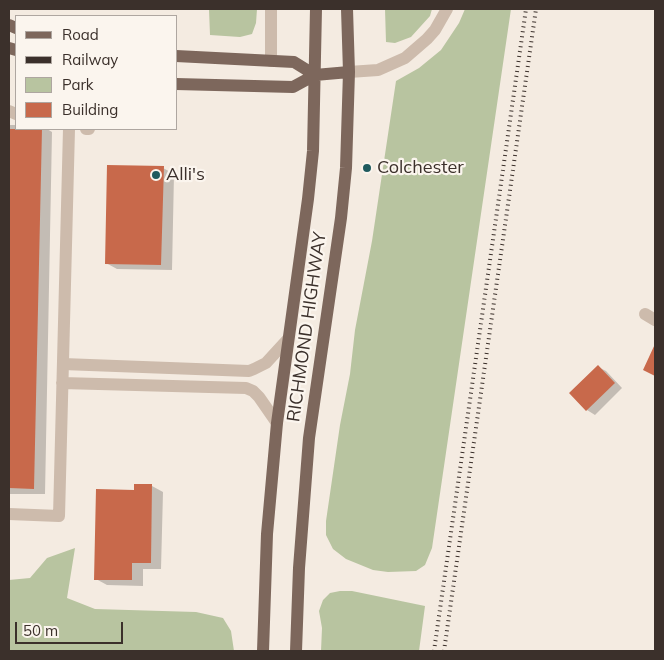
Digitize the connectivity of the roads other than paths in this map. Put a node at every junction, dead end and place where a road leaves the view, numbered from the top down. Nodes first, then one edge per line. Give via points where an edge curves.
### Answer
1 (271, 9) edge
2 (316, 9) edge
3 (348, 9) edge
4 (446, 9) edge
5 (178, 56) edge
6 (270, 61) junction
7 (349, 72) junction
8 (315, 75) junction
9 (178, 84) edge
10 (69, 130) edge
11 (288, 339) junction
12 (63, 364) junction
13 (62, 383) junction
14 (277, 423) junction
15 (9, 514) edge
16 (263, 651) edge
17 (296, 651) edge

1 - 6 street
2 - 8 main road, RICHMOND HIGHWAY
3 - 7 main road, RICHMOND HIGHWAY
4 - 7 street via 435,30 405,58 378,70
5 - 6 main road
6 - 8 main road via 294,62
7 - 8 main road
7 - 17 main road, RICHMOND HIGHWAY via 341,218 309,438
8 - 9 main road via 293,87
8 - 11 main road, RICHMOND HIGHWAY via 313,151
10 - 12 street
11 - 12 street via 266,362 249,371
11 - 14 main road, RICHMOND HIGHWAY
12 - 13 street
13 - 14 street via 246,388 260,397
13 - 15 street via 59,516
14 - 16 main road, RICHMOND HIGHWAY via 267,534

